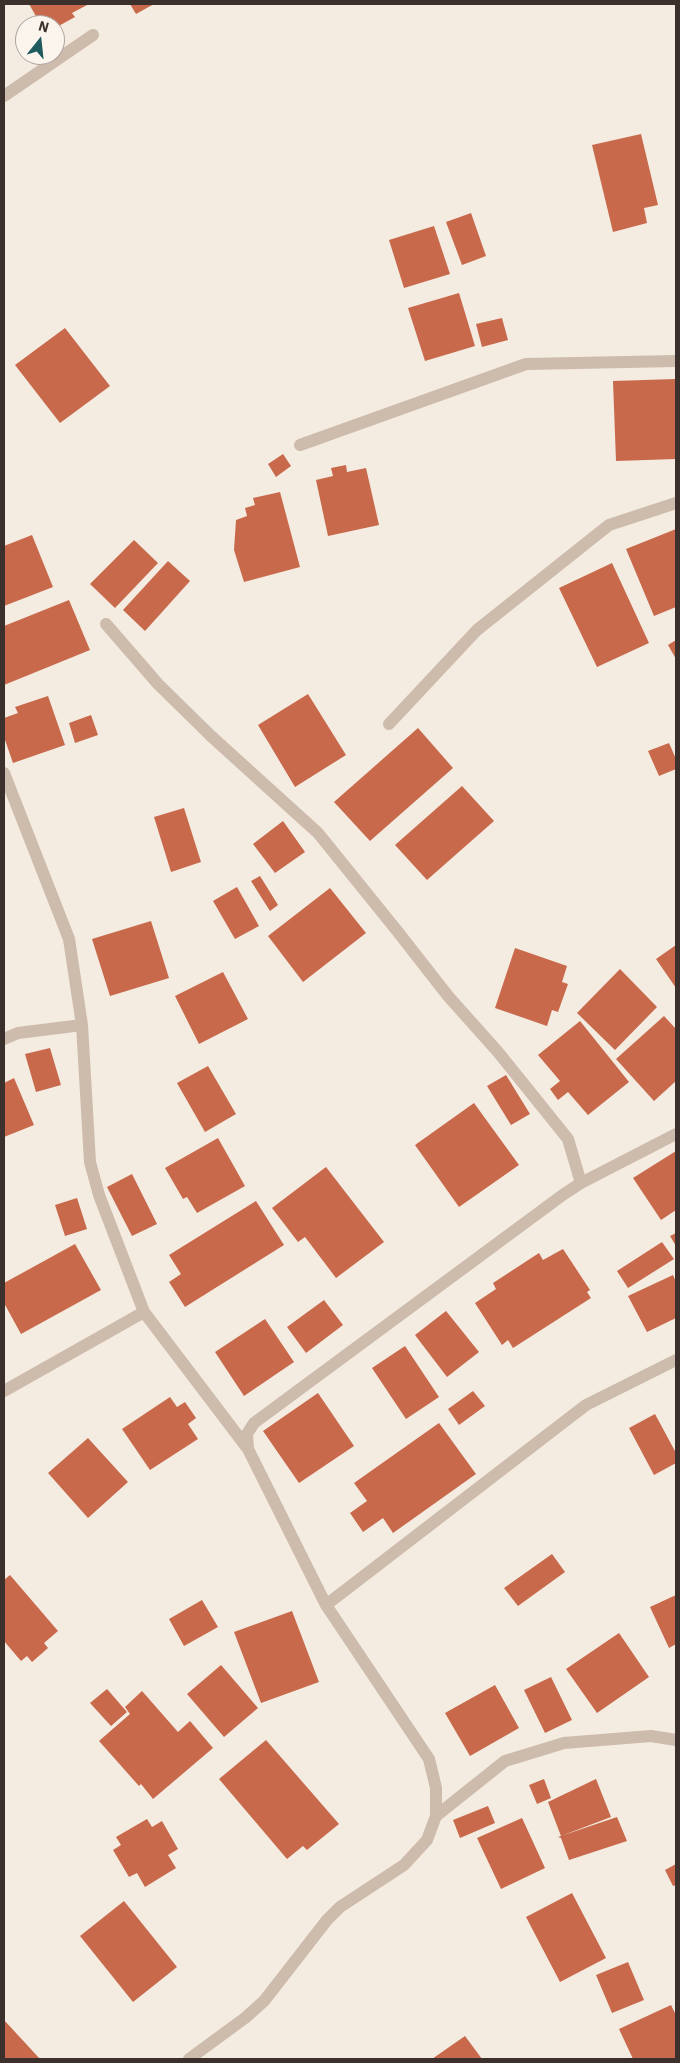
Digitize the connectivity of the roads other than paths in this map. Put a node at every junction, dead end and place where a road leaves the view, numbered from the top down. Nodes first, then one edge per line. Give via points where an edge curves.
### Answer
1 (93, 35) dead end
2 (4, 96) edge
3 (676, 362) edge
4 (300, 445) dead end
5 (676, 503) edge
6 (106, 624) dead end
7 (389, 724) dead end
8 (4, 773) edge
9 (82, 1025) junction
10 (4, 1039) edge
11 (676, 1134) edge
12 (581, 1182) junction
13 (144, 1312) junction
14 (676, 1360) edge
15 (4, 1391) edge
16 (248, 1449) junction
17 (326, 1605) junction
18 (676, 1740) edge
19 (436, 1816) junction
20 (189, 2059) edge

1 - 2 street
3 - 4 street via 526,364
5 - 7 street via 609,525 477,630
6 - 12 street via 158,684 318,833 568,1139
8 - 9 street via 69,939
9 - 10 street
9 - 13 street via 90,1162 99,1196
11 - 12 street
12 - 16 street via 254,1423 247,1434
13 - 15 street
13 - 16 street
14 - 17 street via 586,1406
16 - 17 street
17 - 19 street via 429,1759 436,1788
18 - 19 street via 651,1736 564,1743 505,1761
19 - 20 street via 427,1840 404,1865 340,1907 264,2001

